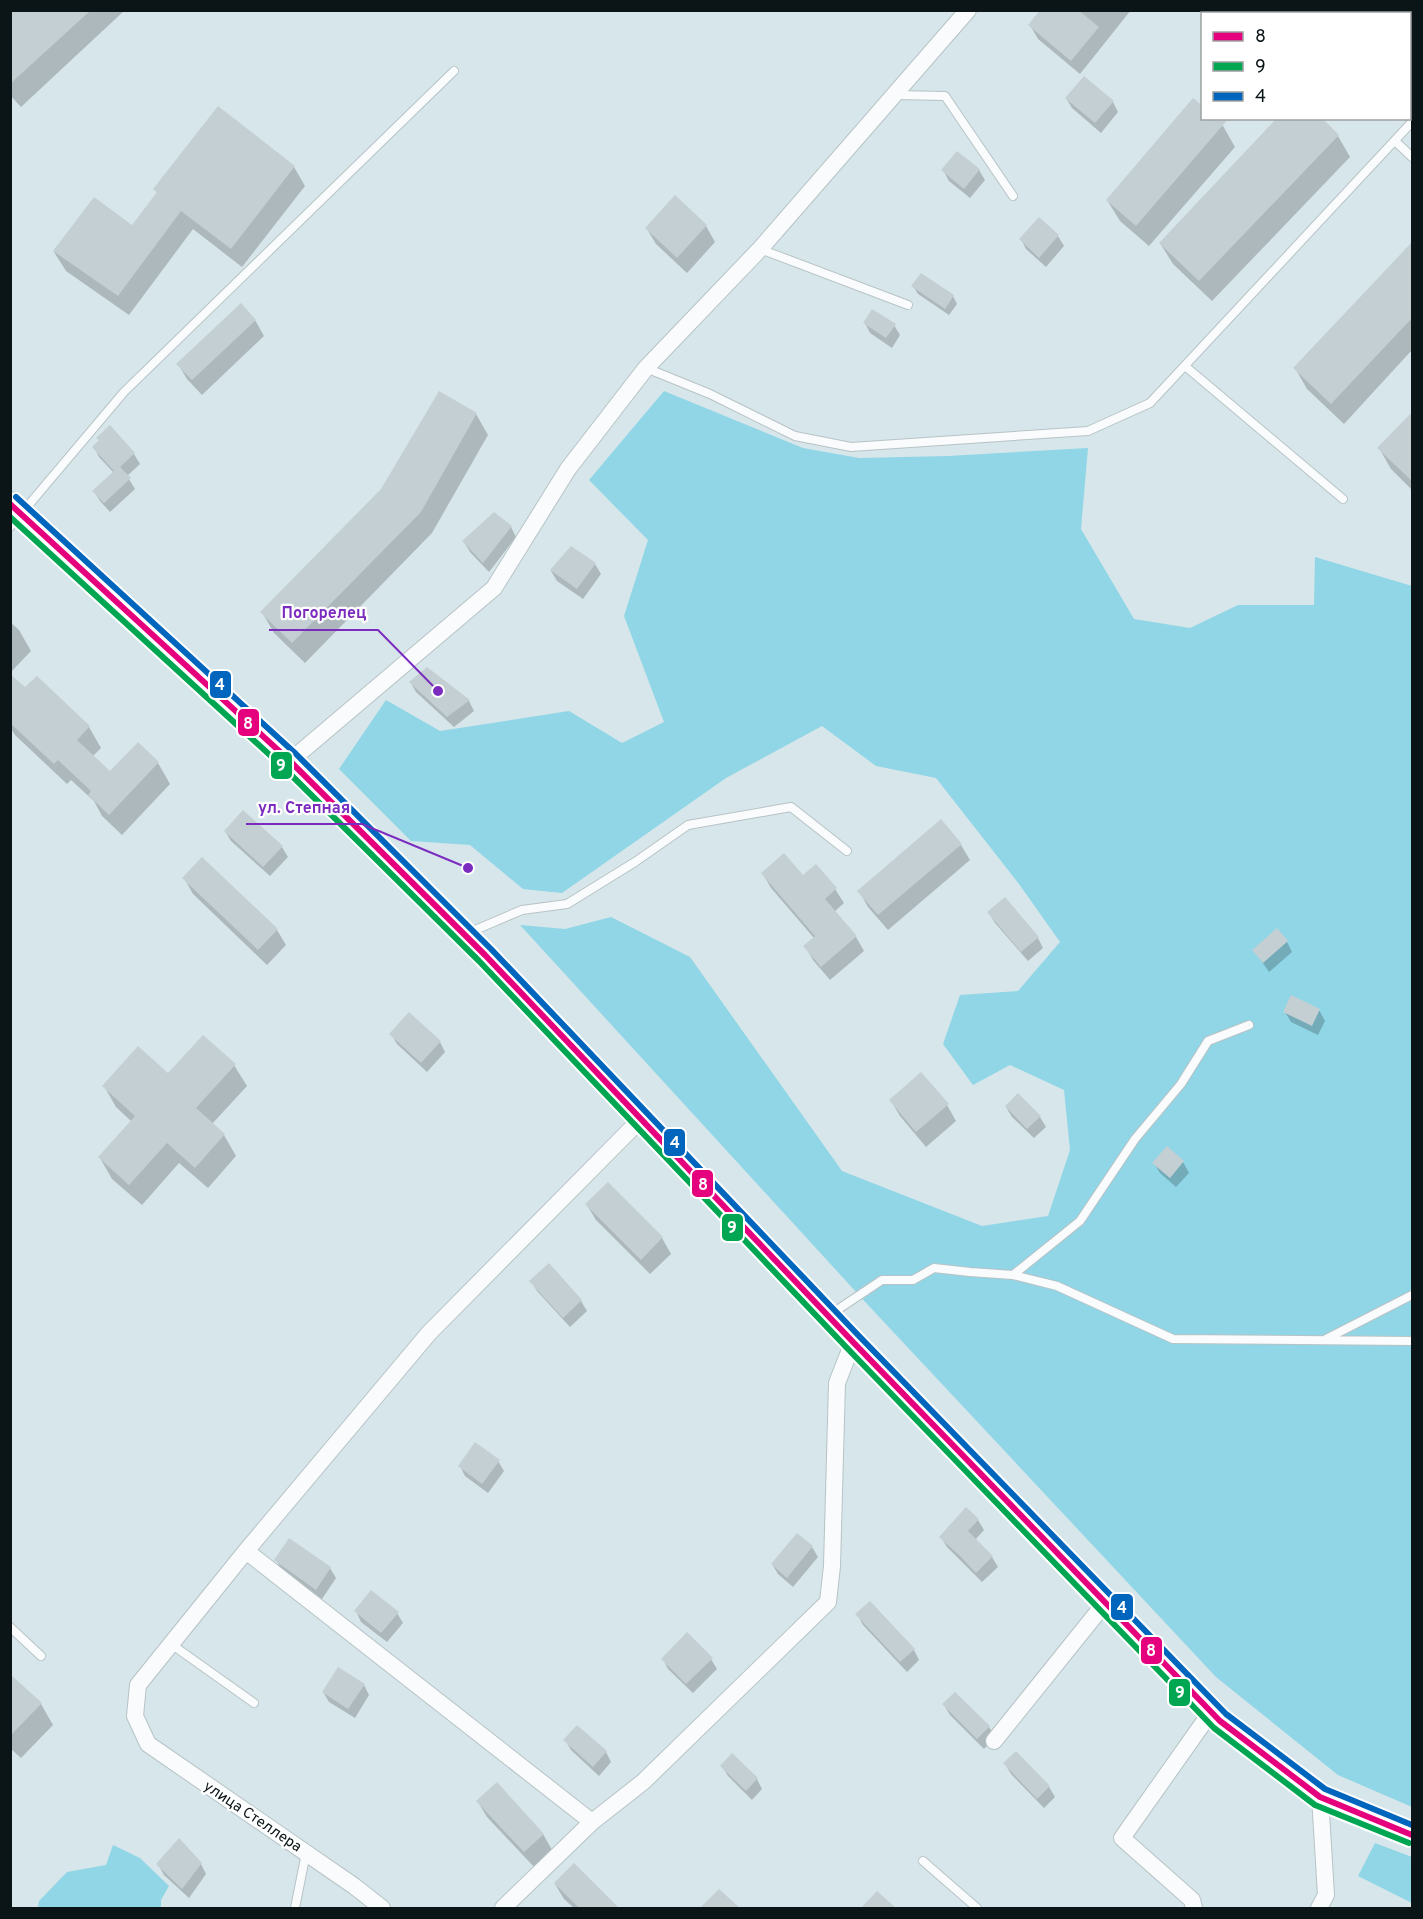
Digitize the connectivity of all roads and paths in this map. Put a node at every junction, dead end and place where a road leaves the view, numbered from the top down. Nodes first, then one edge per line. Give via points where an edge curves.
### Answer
1 (968, 10) edge
2 (454, 70) dead end
3 (895, 95) junction
4 (1413, 122) edge
5 (1395, 141) junction
6 (1413, 157) edge
7 (1013, 196) dead end
8 (760, 249) junction
9 (909, 305) dead end
10 (1185, 366) junction
11 (646, 368) junction
12 (1342, 499) dead end
13 (14, 515) edge
14 (290, 761) junction
15 (847, 851) dead end
16 (465, 935) junction
17 (1249, 1025) dead end
18 (641, 1119) junction
19 (1013, 1275) junction
20 (1413, 1295) edge
21 (828, 1316) junction
22 (1323, 1340) junction
23 (1413, 1341) edge
24 (853, 1342) junction
25 (246, 1551) junction
26 (1105, 1604) junction
27 (10, 1627) edge
28 (171, 1644) junction
29 (41, 1656) dead end
30 (254, 1703) dead end
31 (1211, 1712) junction
32 (994, 1741) dead end
33 (1320, 1797) junction
34 (592, 1822) junction
35 (1413, 1834) edge
36 (306, 1853) junction
37 (923, 1862) dead end
38 (295, 1908) edge
39 (382, 1908) edge
40 (503, 1908) edge
41 (977, 1908) edge
42 (1194, 1908) edge
43 (1319, 1908) edge

1 - 3 street
2 - 13 lane via 124,392
3 - 7 lane via 945,96
3 - 8 street
4 - 5 lane
5 - 6 lane
5 - 10 lane
8 - 9 lane
8 - 11 street
10 - 11 lane via 1150,403 1088,431 851,447 795,436
10 - 12 lane
11 - 14 street via 568,469 494,588
13 - 14 street
14 - 16 street
15 - 16 lane via 791,807 688,825 567,904 522,910
16 - 18 street
17 - 19 lane via 1208,1041 1080,1221
18 - 21 street
18 - 25 street via 429,1333
19 - 21 lane via 934,1268 913,1280 882,1280
19 - 22 lane via 1056,1286 1173,1339
20 - 22 lane
21 - 24 street
22 - 23 lane
24 - 26 street
24 - 34 street via 837,1383 828,1602 643,1782
25 - 28 street
25 - 34 street
26 - 31 street
26 - 32 street
27 - 29 lane
28 - 30 lane
28 - 36 street, улица Стеллера via 138,1685 135,1716 148,1744
31 - 33 street
31 - 42 street via 1122,1838 1192,1900
33 - 35 street
33 - 43 street via 1326,1895
34 - 40 street
36 - 38 lane
36 - 39 street, улица Стеллера
37 - 41 lane

